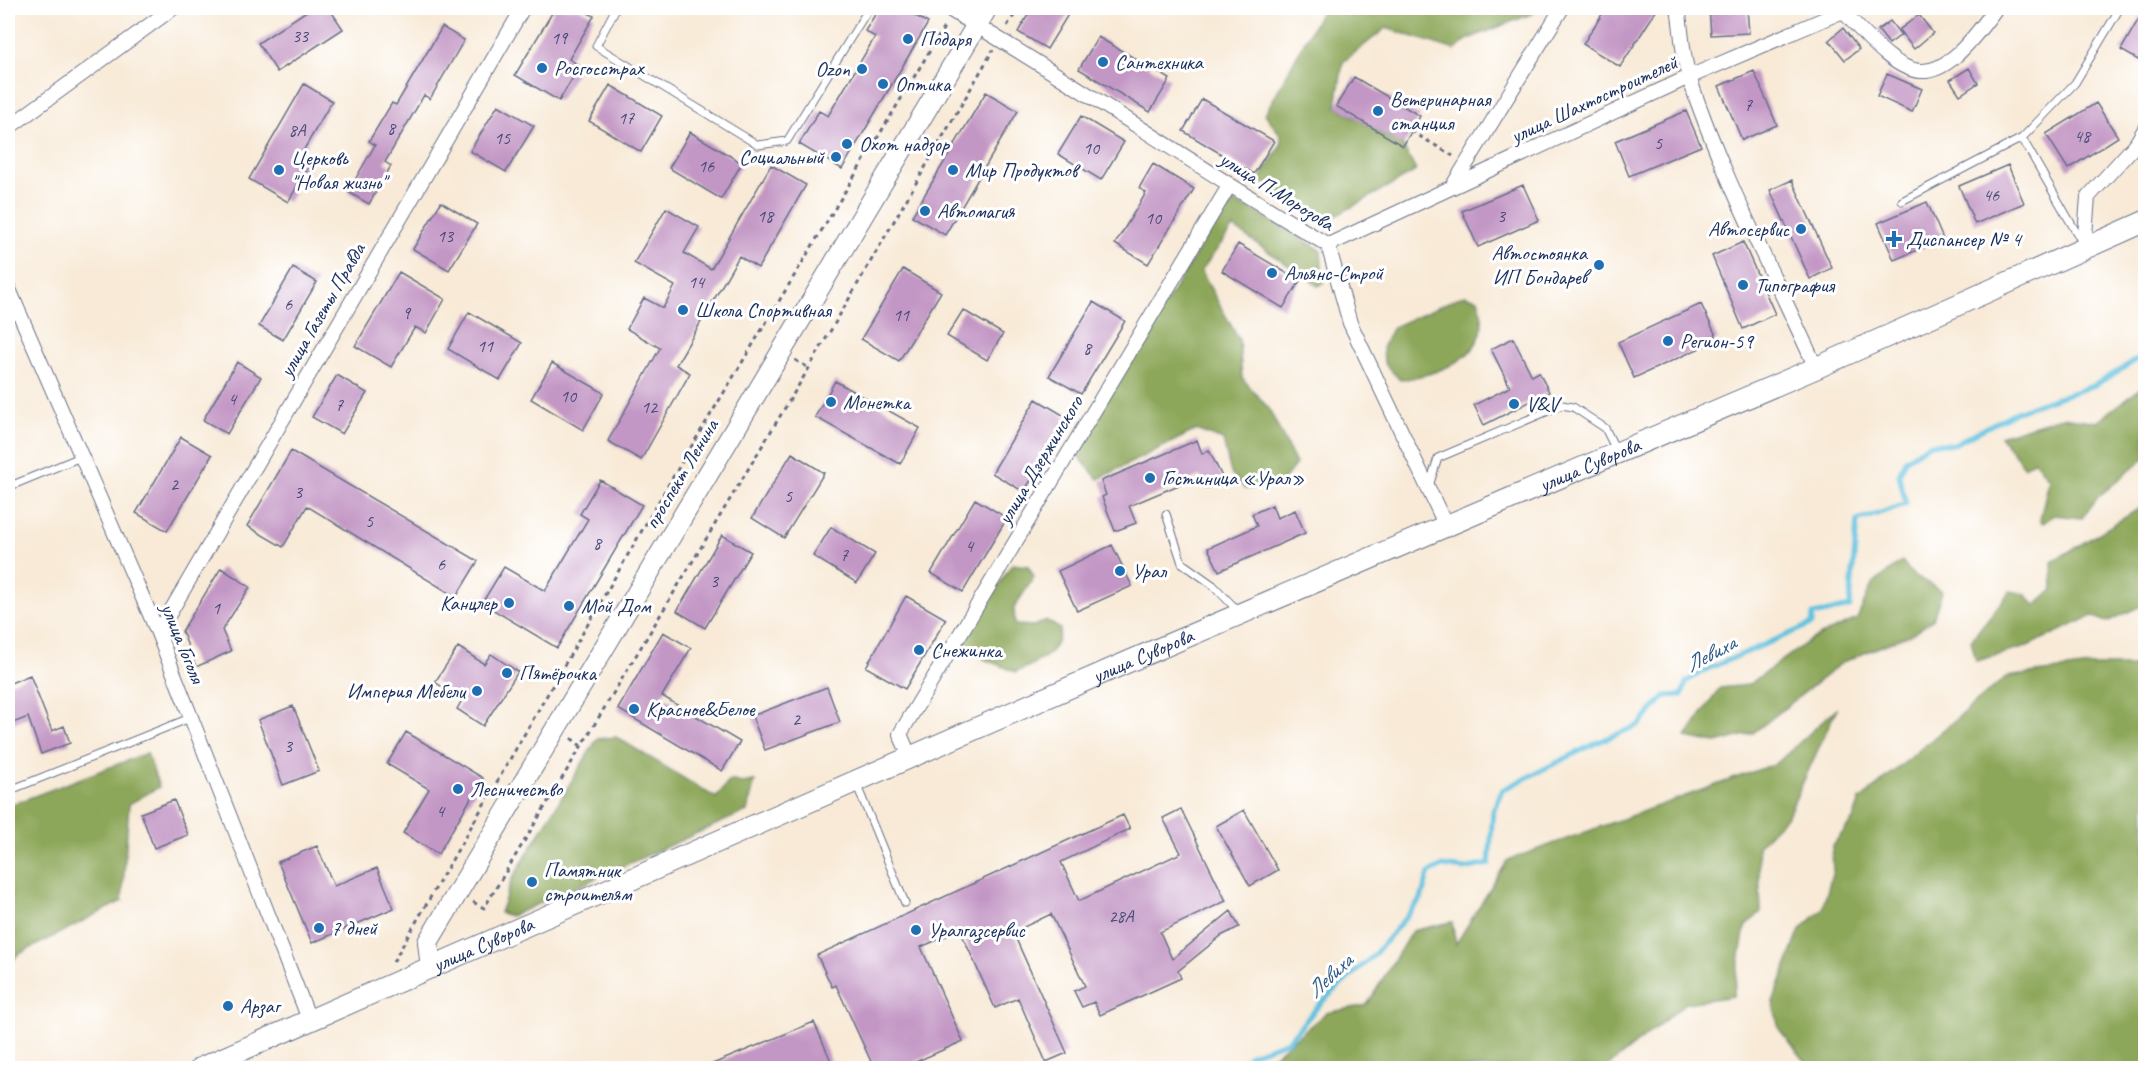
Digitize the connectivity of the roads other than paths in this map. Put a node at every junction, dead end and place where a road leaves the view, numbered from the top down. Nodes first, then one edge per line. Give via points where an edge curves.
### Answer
1 (173, 8) edge
2 (524, 8) edge
3 (616, 8) edge
4 (869, 8) edge
5 (987, 8) edge
6 (1562, 8) edge
7 (1678, 8) edge
8 (1996, 8) edge
9 (2120, 8) edge
10 (950, 9) edge
11 (1843, 9) edge
12 (977, 25) junction
13 (1689, 77) junction
14 (2145, 127) edge
15 (8, 128) edge
16 (2022, 138) junction
17 (1229, 186) junction
18 (1452, 187) junction
19 (1902, 201) dead end
20 (2145, 221) edge
21 (1328, 245) junction
22 (2085, 248) junction
23 (8, 287) edge
24 (1816, 368) junction
25 (1618, 452) junction
26 (83, 456) junction
27 (8, 487) edge
28 (1428, 489) junction
29 (1166, 514) dead end
30 (1446, 526) junction
31 (1241, 614) junction
32 (158, 633) junction
33 (190, 718) junction
34 (910, 757) junction
35 (855, 780) junction
36 (8, 791) edge
37 (905, 903) dead end
38 (431, 968) junction
39 (309, 1019) junction
40 (201, 1068) edge

1 - 15 street
2 - 32 street, улица Газеты Правда
3 - 4 lane via 596,46 758,145 787,141
5 - 12 main road, проспект Ленина
6 - 18 street
7 - 13 street
8 - 11 street via 1953,58 1937,69 1919,73 1882,54
9 - 16 lane via 2075,83
10 - 12 street, улица П.Морозова
11 - 13 street, улица Шахтостроителей
12 - 17 street, улица П.Морозова
12 - 38 main road, проспект Ленина via 428,942
13 - 18 street, улица Шахтостроителей
13 - 24 street via 1743,214
14 - 22 street via 2136,144 2088,197
16 - 19 lane
16 - 22 lane
17 - 21 street, улица П.Морозова
17 - 34 street, улица Дзержинского via 900,734
18 - 21 street, улица Шахтостроителей
20 - 22 main road, улица Суворова
21 - 28 street, улица П.Морозова via 1350,323
22 - 24 main road, улица Суворова
23 - 26 street, улица Гоголя
24 - 25 main road, улица Суворова
25 - 28 lane via 1605,428 1573,407 1562,405 1438,458
25 - 30 main road, улица Суворова
26 - 27 lane
26 - 32 street, улица Гоголя
28 - 30 street, улица П.Морозова
29 - 31 lane via 1182,563 1213,585
30 - 31 main road, улица Суворова
31 - 34 main road, улица Суворова
32 - 33 street, улица Гоголя
33 - 36 lane
33 - 39 street, улица Гоголя
34 - 35 main road, улица Суворова
35 - 37 lane
35 - 38 main road, улица Суворова
38 - 39 main road, улица Суворова
39 - 40 main road, улица Суворова

